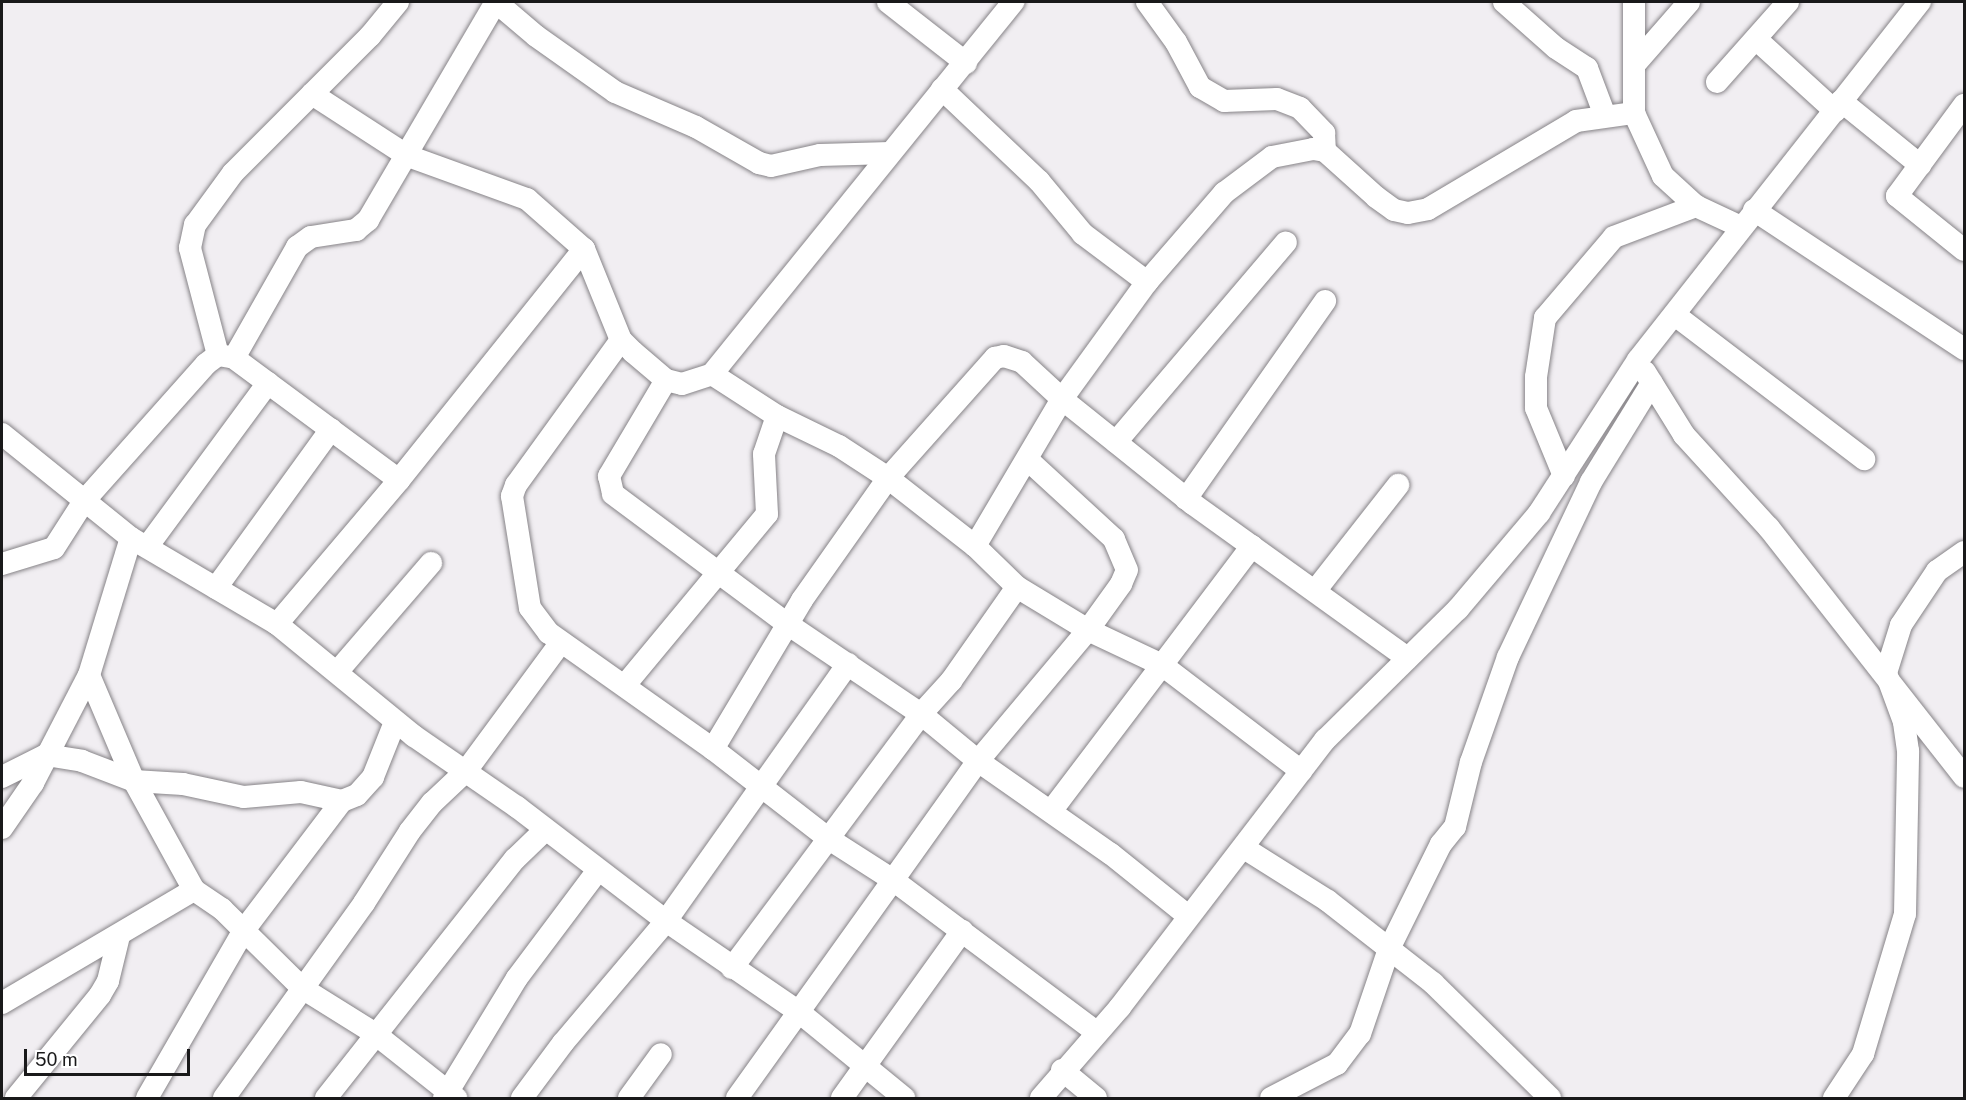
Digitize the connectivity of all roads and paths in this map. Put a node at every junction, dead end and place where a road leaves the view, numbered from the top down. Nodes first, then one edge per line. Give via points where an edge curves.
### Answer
1 (398, 2) edge
2 (496, 2) edge
3 (888, 2) edge
4 (1013, 2) edge
5 (1147, 2) edge
6 (1504, 2) edge
7 (1634, 2) edge
8 (1689, 2) edge
9 (1788, 2) edge
10 (1920, 2) edge
11 (1528, 12) edge
12 (1756, 39) junction
13 (966, 63) junction
14 (1635, 64) junction
15 (1717, 82) dead end
16 (942, 89) junction
17 (312, 94) junction
18 (1965, 105) edge
19 (1838, 106) junction
20 (1634, 113) junction
21 (1605, 116) junction
22 (1958, 128) edge
23 (1325, 151) junction
24 (890, 153) junction
25 (408, 156) junction
26 (1920, 165) junction
27 (1696, 206) junction
28 (1747, 218) junction
29 (1286, 242) dead end
30 (584, 249) junction
31 (1965, 250) edge
32 (1147, 282) junction
33 (1325, 301) dead end
34 (1675, 315) junction
35 (621, 340) junction
36 (1963, 344) edge
37 (226, 357) junction
38 (1638, 360) junction
39 (712, 374) junction
40 (666, 380) junction
41 (268, 383) junction
42 (1652, 383) junction
43 (1062, 399) junction
44 (777, 416) junction
45 (331, 429) junction
46 (2, 434) edge
47 (1116, 442) junction
48 (1864, 459) dead end
49 (1028, 460) junction
50 (1564, 476) junction
51 (888, 477) junction
52 (399, 480) junction
53 (1398, 484) dead end
54 (1186, 499) junction
55 (84, 501) junction
56 (139, 542) junction
57 (975, 546) junction
58 (1252, 546) junction
59 (1965, 552) edge
60 (431, 563) dead end
61 (2, 564) edge
62 (718, 573) junction
63 (1017, 587) junction
64 (216, 588) junction
65 (1315, 591) junction
66 (277, 624) junction
67 (789, 624) junction
68 (1088, 630) junction
69 (561, 642) junction
70 (1407, 658) junction
71 (848, 664) junction
72 (1162, 665) junction
73 (336, 672) junction
74 (1886, 673) junction
75 (89, 675) junction
76 (626, 686) junction
77 (921, 714) junction
78 (395, 722) junction
79 (713, 749) junction
80 (46, 755) junction
81 (978, 761) junction
82 (466, 771) junction
83 (1301, 771) junction
84 (2, 777) edge
85 (1965, 777) edge
86 (134, 781) junction
87 (760, 786) junction
88 (342, 801) junction
89 (1052, 811) junction
90 (2, 828) edge
91 (544, 831) junction
92 (829, 840) junction
93 (1244, 848) junction
94 (598, 870) junction
95 (893, 880) junction
96 (194, 890) junction
97 (1188, 916) junction
98 (666, 921) junction
99 (244, 930) junction
100 (962, 931) junction
101 (119, 936) junction
102 (1389, 949) junction
103 (732, 968) junction
104 (302, 988) junction
105 (2, 1003) edge
106 (799, 1012) junction
107 (1096, 1032) junction
108 (374, 1034) junction
109 (661, 1054) dead end
110 (867, 1068) junction
111 (1062, 1070) junction
112 (449, 1097) edge
113 (16, 1098) edge
114 (147, 1098) edge
115 (224, 1098) edge
116 (326, 1098) edge
117 (522, 1098) edge
118 (629, 1098) edge
119 (737, 1098) edge
120 (842, 1098) edge
121 (904, 1098) edge
122 (1041, 1098) edge
123 (1096, 1098) edge
124 (1271, 1098) edge
125 (1550, 1098) edge
126 (1834, 1098) edge

1 - 17 street
2 - 24 street via 615,92 696,127 759,163 771,166 820,155
2 - 25 street
3 - 13 street
4 - 13 street
5 - 23 street via 1176,42 1200,87 1224,101 1277,99 1300,108 1324,133
6 - 11 street
7 - 14 street
8 - 14 street
9 - 12 street
10 - 19 street
11 - 21 street via 1556,48 1587,68
12 - 15 street
12 - 19 street
13 - 16 street
14 - 20 street
16 - 24 street
16 - 32 street via 1039,181 1083,234
17 - 25 street
17 - 37 street via 233,172 192,231 190,248
18 - 22 street
19 - 26 street
19 - 28 street
20 - 21 street
20 - 27 street via 1663,176
21 - 23 street via 1576,121 1428,209 1408,213 1394,210 1376,197
22 - 26 street
23 - 32 street via 1313,149 1272,157 1260,164 1224,193
24 - 39 street
25 - 30 street via 526,199
25 - 37 street via 368,220 356,230 311,237 297,247
26 - 31 street via 1897,196
27 - 28 street
27 - 50 street via 1614,237 1545,318 1536,377 1536,408
28 - 34 street
28 - 36 street
29 - 47 street
30 - 35 street
30 - 52 street
32 - 43 street
33 - 54 street
34 - 38 street
34 - 48 street
35 - 40 street
35 - 69 street via 516,485 512,496 530,608
37 - 41 street
37 - 55 street via 206,364
38 - 42 street
38 - 50 street
39 - 40 street via 682,384
39 - 44 street
40 - 62 street via 609,476 609,486 613,494
41 - 45 street
41 - 56 street
42 - 74 street via 1684,435 1760,516
42 - 102 street via 1591,482 1508,657 1471,762 1455,827 1441,844
43 - 47 street
43 - 49 street via 1045,422
43 - 51 street via 1022,362 1004,356 995,358
44 - 51 street via 839,446
44 - 62 street via 764,454 767,514
45 - 52 street
45 - 64 street
46 - 55 street
47 - 54 street
49 - 57 street
49 - 68 street via 1114,538 1126,560 1122,584
50 - 70 street via 1539,513 1458,609
51 - 57 street
51 - 67 street
52 - 66 street
53 - 65 street
54 - 58 street
55 - 56 street
55 - 61 street via 54,548
56 - 64 street
56 - 75 street
57 - 63 street
58 - 65 street
58 - 72 street
59 - 74 street via 1937,571 1901,625
60 - 73 street
62 - 67 street
62 - 76 street
63 - 68 street
63 - 77 street via 951,681
64 - 66 street
65 - 70 street
66 - 73 street
67 - 71 street
67 - 79 street
68 - 72 street
68 - 81 street
69 - 76 street
69 - 82 street
70 - 83 street via 1324,740
71 - 77 street
71 - 87 street
72 - 83 street
72 - 89 street
73 - 78 street
74 - 85 street
74 - 126 street via 1904,722 1908,751 1905,914 1863,1054
75 - 80 street
75 - 86 street
76 - 79 street
77 - 81 street
77 - 92 street
78 - 82 street
78 - 88 street via 373,777 357,795
79 - 87 street
80 - 84 street
80 - 86 street via 82,761
80 - 90 street
81 - 89 street
81 - 95 street
82 - 91 street
82 - 104 street via 417,821
83 - 93 street
86 - 88 street via 183,784 243,797 301,792
86 - 96 street
87 - 92 street
87 - 98 street
88 - 99 street
89 - 97 street
91 - 94 street
91 - 108 street via 515,859
92 - 95 street
92 - 103 street
93 - 97 street
93 - 102 street via 1328,901
94 - 98 street
94 - 112 street via 517,978
95 - 100 street
95 - 106 street
96 - 99 street
96 - 101 street
97 - 107 street via 1120,1007
98 - 103 street
98 - 117 street
99 - 104 street
99 - 114 street
100 - 107 street
100 - 110 street
101 - 105 street
101 - 113 street via 108,981 100,995
102 - 124 street via 1351,1049 1324,1073
102 - 125 street via 1433,983
103 - 106 street
104 - 108 street
104 - 115 street
106 - 110 street
106 - 119 street
107 - 111 street
108 - 112 street
108 - 116 street
109 - 118 street
110 - 120 street
110 - 121 street
111 - 122 street
111 - 123 street

